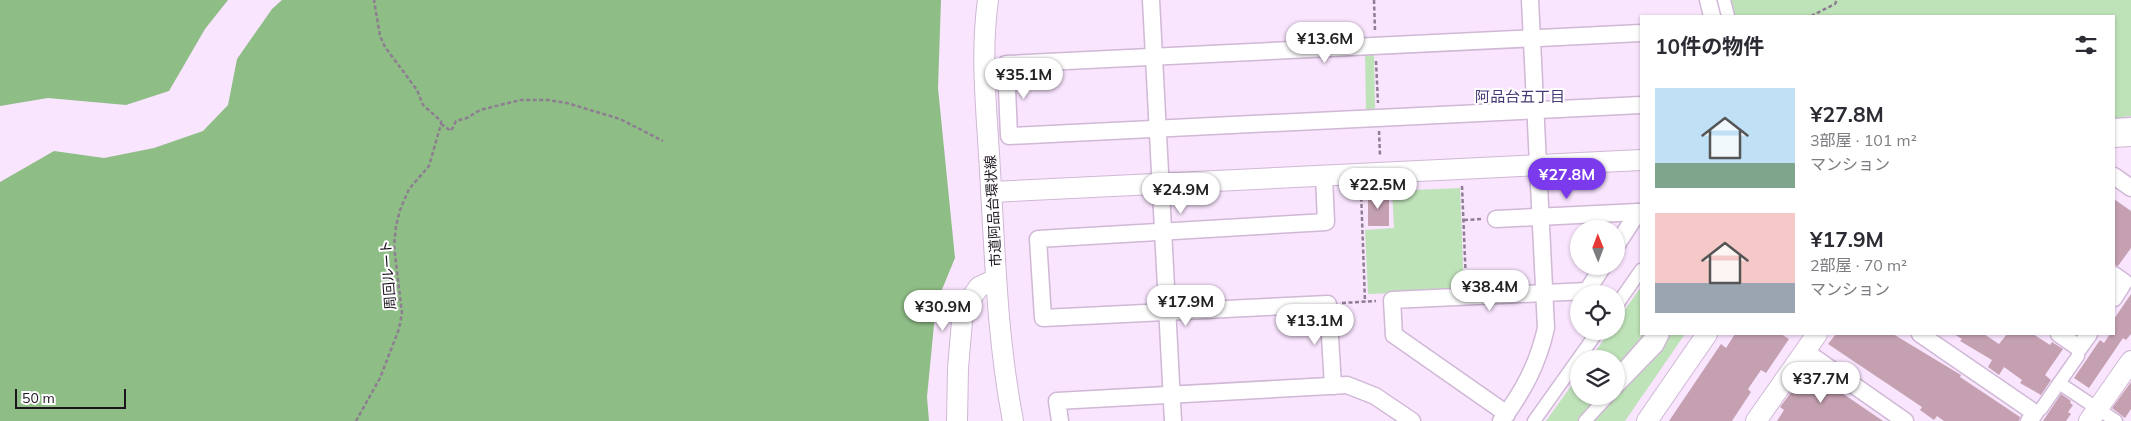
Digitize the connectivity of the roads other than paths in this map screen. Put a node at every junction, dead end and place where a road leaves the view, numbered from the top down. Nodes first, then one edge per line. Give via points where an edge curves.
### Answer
1 (988, 0) edge
2 (1151, 0) edge
3 (1530, 0) edge
4 (1708, 0) edge
5 (1724, 0) edge
6 (1712, 15) edge
7 (1728, 15) edge
8 (1640, 32) edge
9 (1532, 38) junction
10 (1154, 57) junction
11 (1640, 105) edge
12 (1535, 110) junction
13 (2131, 124) edge
14 (2115, 125) edge
15 (1158, 129) junction
16 (2131, 136) edge
17 (2115, 137) edge
18 (1640, 160) edge
19 (1538, 166) junction
20 (1324, 176) junction
21 (2115, 177) edge
22 (1160, 184) junction
23 (2131, 188) edge
24 (992, 192) junction
25 (1540, 217) junction
26 (1496, 219) dead end
27 (1163, 231) junction
28 (1625, 232) edge
29 (1640, 271) edge
30 (1597, 275) edge
31 (2123, 278) edge
32 (996, 279) junction
33 (1625, 293) edge
34 (1544, 294) junction
35 (2115, 296) edge
36 (1167, 312) junction
37 (1653, 335) edge
38 (1662, 335) edge
39 (1706, 335) edge
40 (1816, 335) edge
41 (1921, 335) edge
42 (2060, 335) edge
43 (2088, 335) edge
44 (1592, 340) edge
45 (2079, 348) junction
46 (1805, 351) junction
47 (2131, 361) edge
48 (1625, 367) edge
49 (1625, 379) edge
50 (2059, 383) junction
51 (1334, 386) junction
52 (1171, 395) junction
53 (1600, 405) edge
54 (2094, 415) edge
55 (1504, 417) edge
56 (2032, 417) edge
57 (1760, 419) edge
58 (957, 421) edge
59 (1013, 421) edge
60 (1060, 421) edge
61 (1173, 421) edge
62 (1412, 421) edge
63 (1534, 421) edge
64 (1585, 421) edge
65 (1647, 421) edge
66 (1905, 421) edge
67 (2116, 421) edge

1 - 24 street, 市道阿品台環状線 via 984,48
2 - 10 street
3 - 9 street
4 - 6 street
5 - 7 street
8 - 9 street
9 - 10 street
9 - 12 street
10 - 15 street
10 - 15 street via 1006,64 1009,136
11 - 12 street
12 - 15 street
12 - 19 street
13 - 14 street
15 - 22 street
16 - 17 street
18 - 19 street
19 - 20 street
19 - 25 street
20 - 22 street
20 - 27 street via 1326,222
21 - 23 street
22 - 24 street
22 - 27 street
24 - 32 street, 市道阿品台環状線
25 - 26 street
25 - 28 street via 1638,212
25 - 34 street
27 - 36 street
27 - 36 street via 1038,239 1043,318
29 - 33 street
30 - 34 street via 1587,291
31 - 35 street
32 - 58 street via 979,286 963,310
32 - 59 street, 市道阿品台環状線 via 1000,340
34 - 55 street via 1546,328 1540,354 1517,400
34 - 55 street via 1392,300 1394,336
36 - 51 street via 1328,304
36 - 52 street
37 - 48 street
38 - 49 street via 1657,346
39 - 65 street
40 - 46 street
41 - 56 street
42 - 45 street
43 - 45 street
44 - 63 street
45 - 50 street via 2078,356
46 - 57 street
46 - 66 street
47 - 54 street
50 - 54 street
50 - 56 street via 2042,409
51 - 52 street
51 - 62 street via 1346,385 1375,396
52 - 60 street via 1057,401
52 - 61 street
53 - 64 street
54 - 67 street

